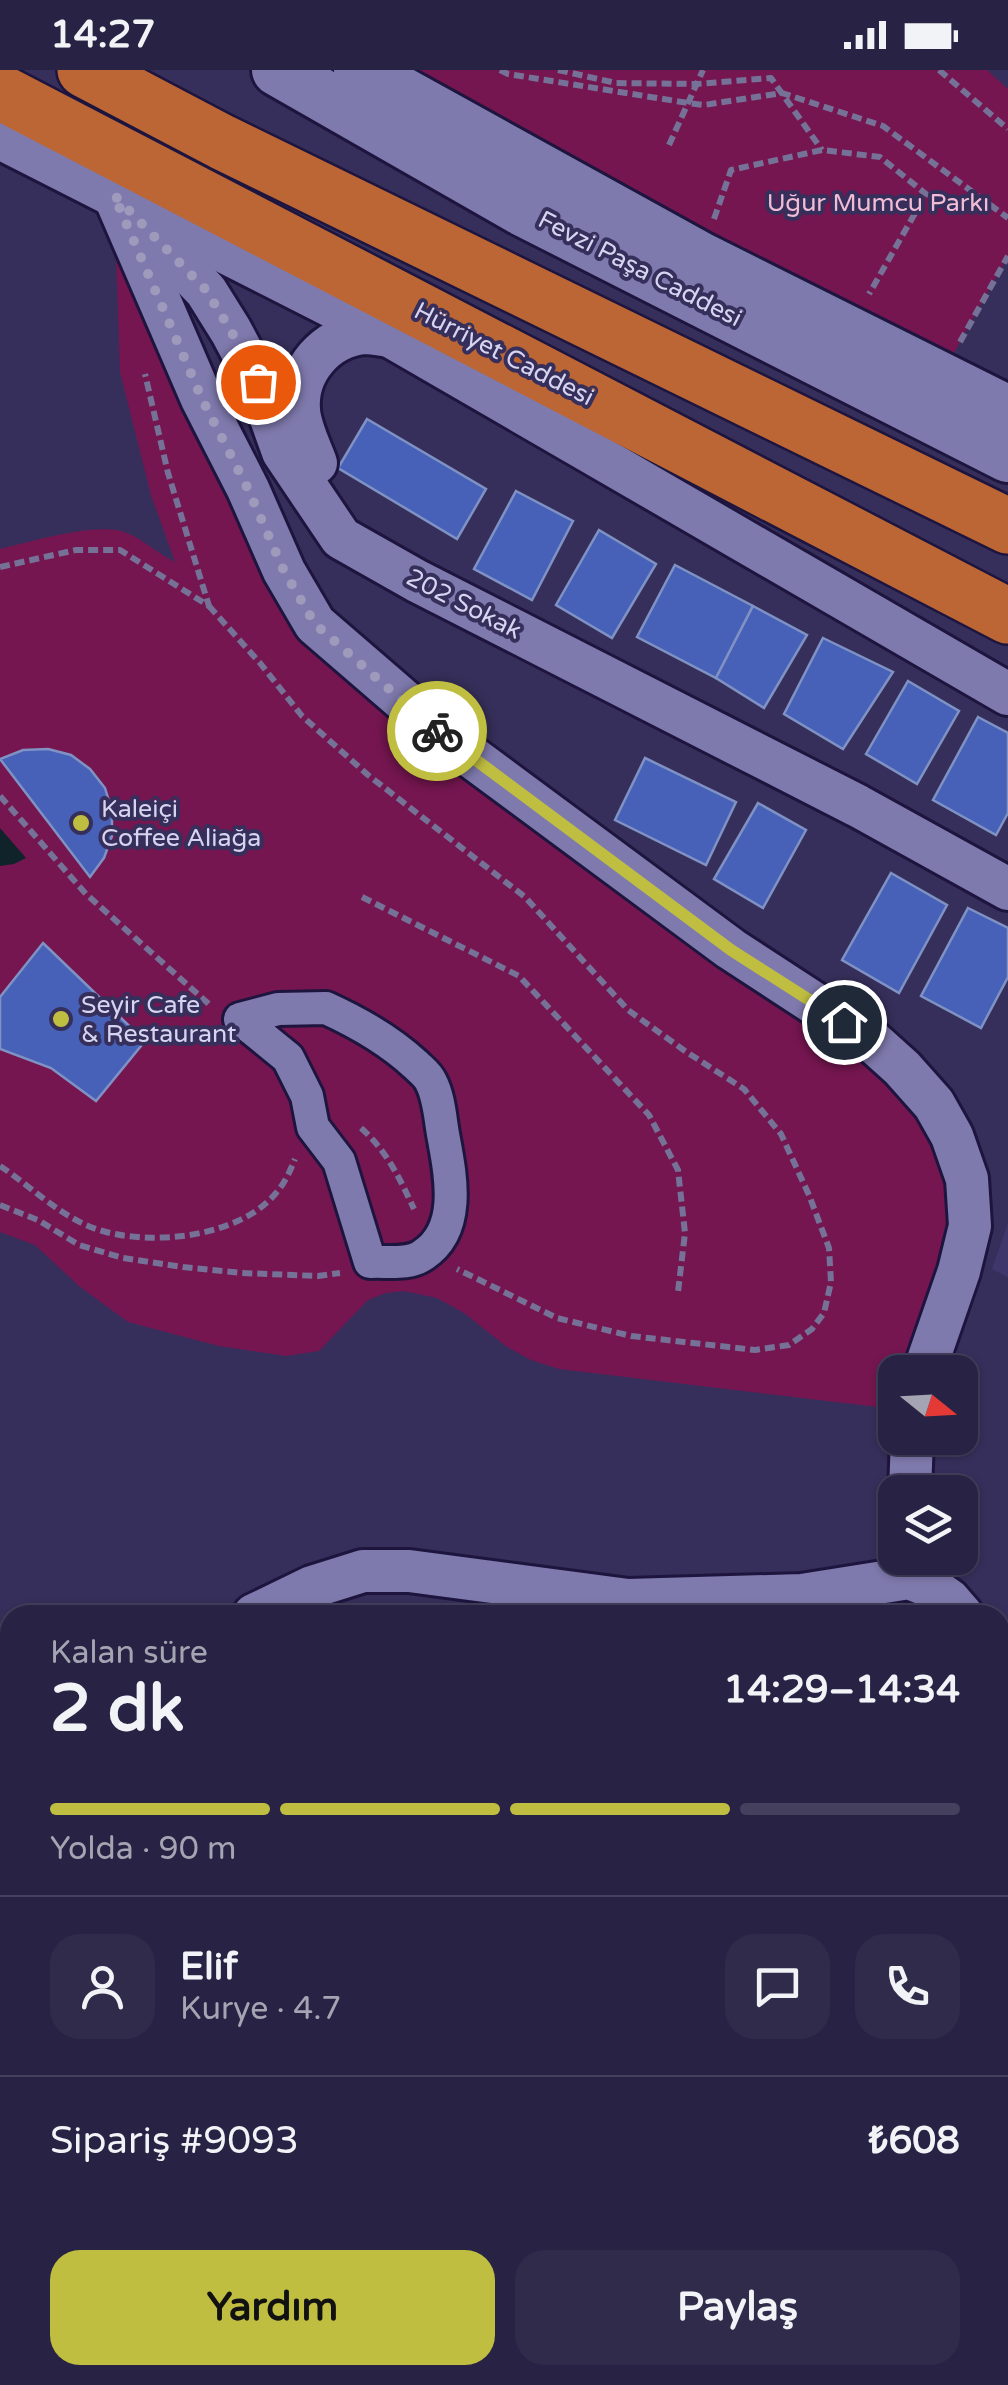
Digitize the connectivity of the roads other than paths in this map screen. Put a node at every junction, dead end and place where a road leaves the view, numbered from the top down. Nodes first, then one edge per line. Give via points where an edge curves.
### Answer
1 (85, 70) edge
2 (278, 70) edge
3 (360, 70) edge
4 (0, 92) edge
5 (0, 138) edge
6 (92, 140) junction
7 (114, 195) junction
8 (390, 336) junction
9 (1008, 412) edge
10 (1008, 456) edge
11 (1008, 526) edge
12 (341, 538) junction
13 (1008, 616) edge
14 (1008, 694) edge
15 (1008, 889) edge
16 (226, 1014) joint
17 (930, 1355) edge
18 (881, 1575) edge
19 (917, 1575) edge
20 (274, 1605) edge
21 (953, 1605) edge

1 - 11 highway
2 - 10 street, Fevzi Paşa Caddesi via 523,210
3 - 9 street, Fevzi Paşa Caddesi via 700,258
4 - 6 highway, Hürriyet Caddesi
5 - 7 street
6 - 7 street, 202 Sokak
6 - 13 highway, Hürriyet Caddesi
7 - 8 street
7 - 12 street, 202 Sokak via 206,290 258,382 283,452
7 - 17 street via 202,399 315,624 454,744 731,950 872,1040 934,1104 966,1179 970,1226
8 - 12 street via 343,338 323,350 299,390 299,413
8 - 14 street
12 - 15 street, 202 Sokak
16 - 16 street via 288,1058 307,1096 312,1128 338,1161 370,1262 414,1260 426,1253 448,1217 452,1186 430,1079 398,1048 326,1008
18 - 20 street via 802,1595 628,1600 409,1571 363,1571
19 - 21 street

